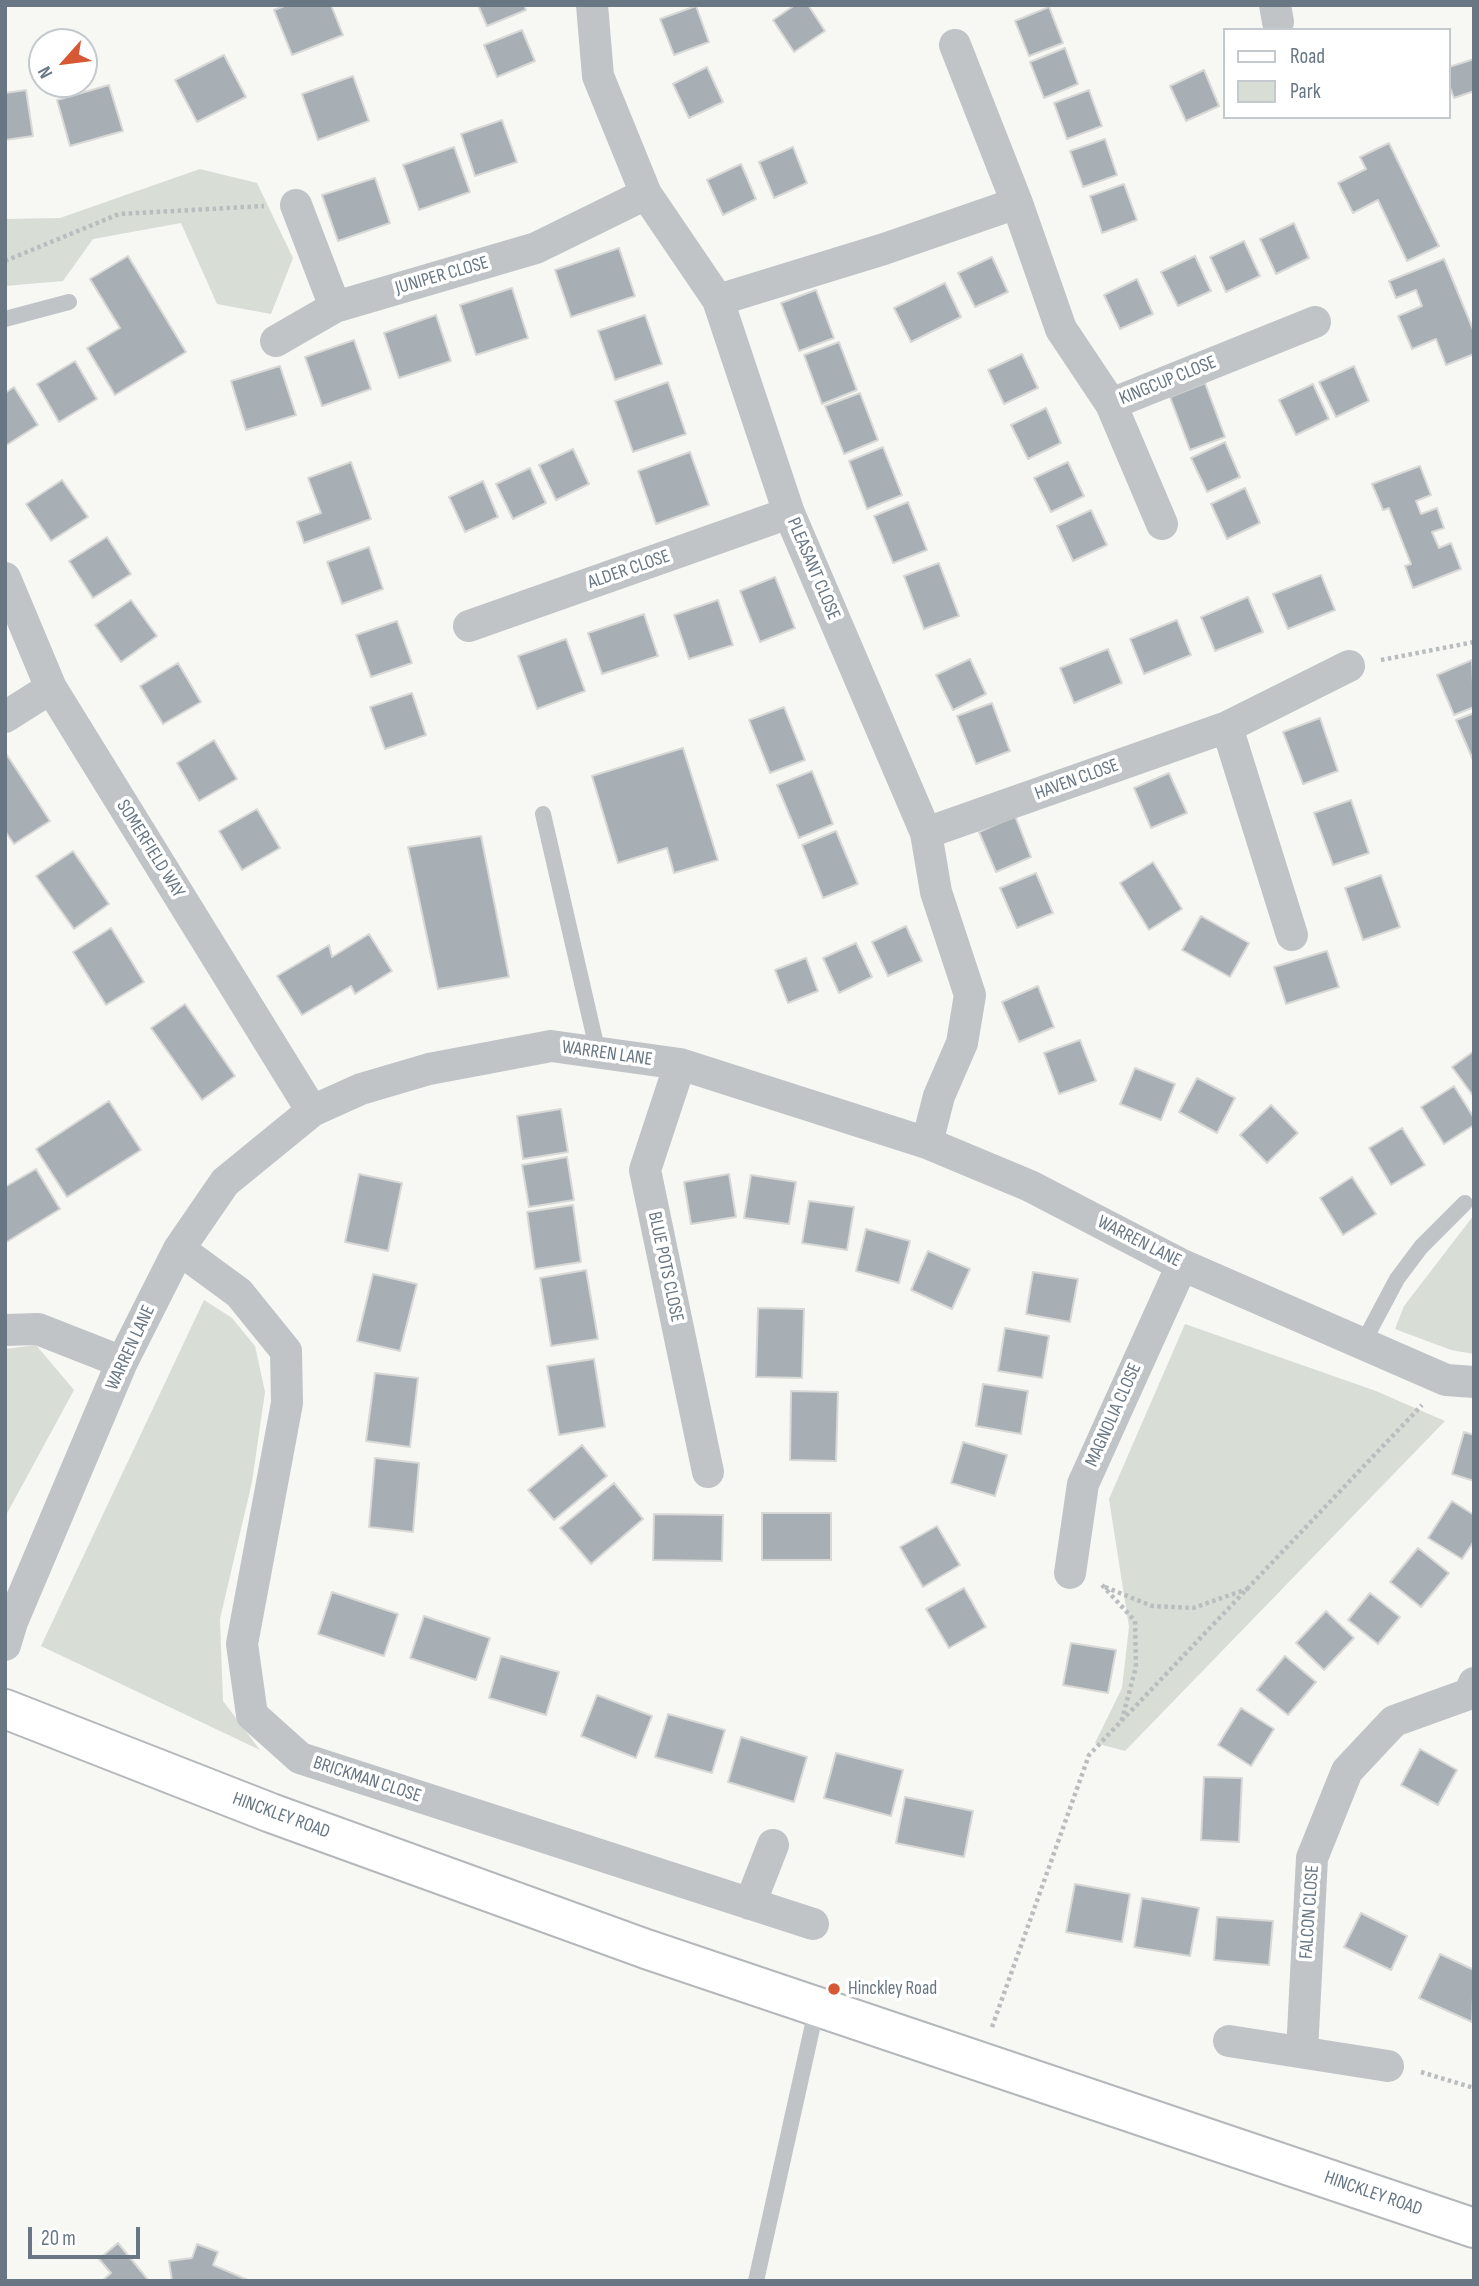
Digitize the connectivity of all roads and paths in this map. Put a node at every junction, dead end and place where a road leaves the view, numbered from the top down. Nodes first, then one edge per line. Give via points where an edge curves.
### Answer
1 (592, 5) edge
2 (956, 45) dead end
3 (646, 194) junction
4 (1017, 203) junction
5 (296, 205) joint
6 (5, 261) edge
7 (718, 300) junction
8 (69, 302) dead end
9 (335, 307) junction
10 (5, 319) edge
11 (1315, 322) dead end
12 (276, 341) dead end
13 (1111, 404) junction
14 (789, 513) junction
15 (1162, 524) dead end
16 (5, 578) edge
17 (469, 626) dead end
18 (1474, 642) edge
19 (1349, 666) joint
20 (51, 688) junction
21 (5, 717) edge
22 (1227, 727) junction
23 (543, 814) dead end
24 (926, 833) junction
25 (1292, 935) dead end
26 (598, 1053) junction
27 (680, 1064) junction
28 (312, 1111) junction
29 (927, 1143) junction
30 (1465, 1203) dead end
31 (179, 1249) junction
32 (1182, 1265) junction
33 (5, 1330) edge
34 (1363, 1343) junction
35 (122, 1362) junction
36 (1460, 1381) edge
37 (708, 1472) dead end
38 (1070, 1573) joint
39 (1102, 1586) junction
40 (1251, 1587) junction
41 (5, 1645) edge
42 (1472, 1691) edge
43 (5, 1709) edge
44 (1121, 1724) junction
45 (773, 1845) dead end
46 (750, 1904) junction
47 (813, 1924) dead end
48 (817, 2007) junction
49 (1229, 2041) dead end
50 (1302, 2052) junction
51 (979, 2061) junction
52 (1388, 2066) joint
53 (1474, 2088) edge
54 (1474, 2228) edge
55 (755, 2281) edge

1 - 3 street, PLEASANT CLOSE via 598,76
2 - 4 street, KINGCUP CLOSE
3 - 7 street, PLEASANT CLOSE
3 - 9 street, JUNIPER CLOSE via 536,248
4 - 7 street
4 - 13 street, KINGCUP CLOSE via 1060,328
5 - 6 path via 119,214
5 - 9 street
7 - 14 street, PLEASANT CLOSE
8 - 10 lane
9 - 12 street, JUNIPER CLOSE
11 - 13 street, KINGCUP CLOSE
13 - 15 street
14 - 17 street, ALDER CLOSE
14 - 24 street, PLEASANT CLOSE
16 - 20 street, SOMERFIELD WAY
18 - 19 path
19 - 22 street, HAVEN CLOSE
20 - 21 street
20 - 28 street, SOMERFIELD WAY
22 - 24 street, HAVEN CLOSE
22 - 25 street
23 - 26 lane
24 - 29 street, PLEASANT CLOSE via 936,892 970,995 962,1043 939,1096
26 - 27 street, WARREN LANE
26 - 28 street, WARREN LANE via 551,1046 429,1069 361,1089
27 - 29 street, WARREN LANE
27 - 37 street, BLUE POTS CLOSE via 645,1170
28 - 31 street, WARREN LANE via 225,1182
29 - 32 street, WARREN LANE via 1030,1186
30 - 34 lane via 1397,1279
31 - 35 street, WARREN LANE
31 - 46 street, BRICKMAN CLOSE via 239,1293 286,1351 287,1403 242,1644 252,1715 300,1758
32 - 34 street, WARREN LANE
32 - 38 street, MAGNOLIA CLOSE via 1083,1484
33 - 35 street via 38,1329
34 - 36 street, WARREN LANE
35 - 41 street, WARREN LANE
36 - 40 path
38 - 39 path
39 - 40 path via 1152,1606 1194,1608
39 - 44 path via 1135,1622 1136,1667
40 - 44 path
42 - 50 street, FALCON CLOSE via 1394,1721 1347,1771 1312,1858
43 - 48 main road, HINCKLEY ROAD via 271,1813
44 - 51 path via 1089,1755
45 - 46 street
46 - 47 street, BRICKMAN CLOSE
48 - 51 main road, HINCKLEY ROAD
48 - 55 lane
49 - 50 street
50 - 52 street
51 - 54 main road, HINCKLEY ROAD
52 - 53 path

